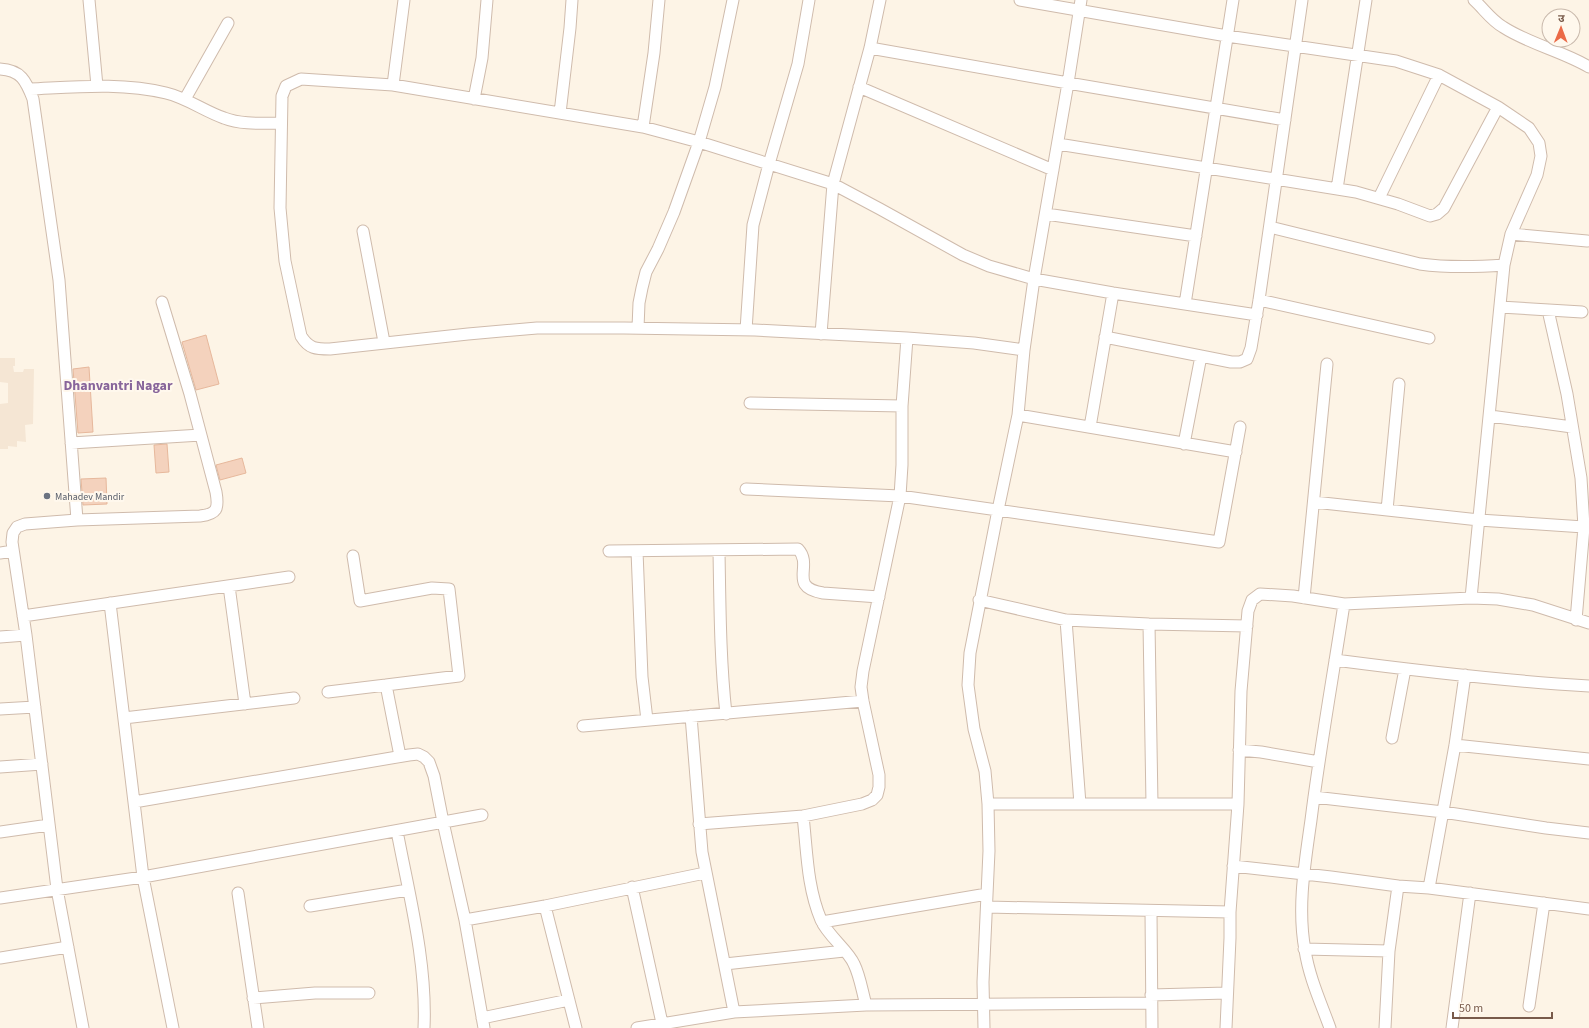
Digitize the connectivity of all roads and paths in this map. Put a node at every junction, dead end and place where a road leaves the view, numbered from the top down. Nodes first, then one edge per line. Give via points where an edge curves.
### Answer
1 (89, 0) edge
2 (404, 0) edge
3 (488, 0) edge
4 (572, 0) edge
5 (659, 0) edge
6 (733, 0) edge
7 (809, 0) edge
8 (880, 0) edge
9 (1020, 0) edge
10 (1233, 0) edge
11 (1302, 0) edge
12 (1366, 0) edge
13 (1474, 0) edge
14 (1080, 5) edge
15 (228, 23) dead end
16 (1227, 36) junction
17 (1296, 45) junction
18 (870, 48) junction
19 (1358, 54) junction
20 (1589, 67) edge
21 (0, 69) edge
22 (1439, 75) junction
23 (1068, 83) junction
24 (394, 85) junction
25 (97, 86) junction
26 (859, 87) junction
27 (30, 89) junction
28 (185, 99) junction
29 (474, 99) junction
30 (1498, 107) junction
31 (1216, 109) junction
32 (560, 113) junction
33 (1285, 120) junction
34 (281, 123) junction
35 (643, 127) junction
36 (699, 142) junction
37 (1058, 144) junction
38 (769, 164) junction
39 (1206, 168) junction
40 (1053, 170) junction
41 (1277, 179) junction
42 (833, 184) junction
43 (1337, 189) junction
44 (1379, 198) junction
45 (1046, 214) junction
46 (1270, 227) junction
47 (363, 231) dead end
48 (1510, 234) junction
49 (1196, 236) junction
50 (1587, 241) dead end
51 (1504, 265) junction
52 (1034, 279) junction
53 (1113, 293) junction
54 (1259, 300) junction
55 (162, 302) dead end
56 (1185, 304) junction
57 (1500, 307) junction
58 (1548, 310) junction
59 (1582, 312) dead end
60 (1257, 315) junction
61 (638, 328) junction
62 (746, 330) junction
63 (822, 334) junction
64 (1105, 337) junction
65 (907, 338) junction
66 (1429, 338) dead end
67 (384, 342) junction
68 (1024, 350) junction
69 (1201, 356) junction
70 (1328, 364) dead end
71 (1399, 384) dead end
72 (750, 403) dead end
73 (902, 406) junction
74 (1018, 415) junction
75 (1490, 416) junction
76 (1090, 427) junction
77 (1240, 427) dead end
78 (1572, 427) junction
79 (201, 435) junction
80 (71, 443) junction
81 (1184, 444) junction
82 (1236, 452) junction
83 (746, 488) dead end
84 (900, 496) junction
85 (1314, 502) junction
86 (998, 510) junction
87 (1387, 510) junction
88 (77, 520) junction
89 (1479, 520) junction
90 (1584, 527) junction
91 (14, 551) junction
92 (609, 551) dead end
93 (637, 551) junction
94 (719, 551) junction
95 (0, 553) edge
96 (352, 556) dead end
97 (289, 577) dead end
98 (229, 586) junction
99 (878, 597) junction
100 (1304, 598) junction
101 (1471, 598) junction
102 (979, 600) junction
103 (110, 603) junction
104 (1344, 604) junction
105 (23, 616) junction
106 (1066, 620) junction
107 (1576, 620) junction
108 (1589, 623) edge
109 (1149, 624) junction
110 (1247, 626) junction
111 (26, 635) junction
112 (0, 637) edge
113 (1335, 660) junction
114 (1406, 669) junction
115 (1465, 675) junction
116 (386, 684) junction
117 (1589, 686) edge
118 (328, 692) dead end
119 (294, 698) dead end
120 (863, 701) junction
121 (245, 704) junction
122 (35, 707) junction
123 (0, 709) edge
124 (726, 714) junction
125 (691, 716) junction
126 (124, 718) junction
127 (647, 720) junction
128 (583, 726) dead end
129 (1392, 738) dead end
130 (1455, 745) junction
131 (1239, 750) junction
132 (400, 756) junction
133 (1589, 759) edge
134 (1319, 762) junction
135 (42, 764) junction
136 (0, 767) edge
137 (1314, 796) junction
138 (134, 802) junction
139 (988, 804) junction
140 (1080, 804) junction
141 (1152, 804) junction
142 (1238, 804) junction
143 (1443, 812) junction
144 (482, 815) dead end
145 (803, 816) junction
146 (443, 822) junction
147 (699, 824) junction
148 (49, 825) junction
149 (397, 831) junction
150 (0, 832) edge
151 (1589, 833) edge
152 (1233, 866) junction
153 (706, 873) junction
154 (1304, 874) junction
155 (143, 877) junction
156 (1398, 886) junction
157 (632, 887) junction
158 (1429, 888) junction
159 (57, 889) junction
160 (408, 890) junction
161 (238, 893) dead end
162 (987, 894) junction
163 (1470, 894) junction
164 (0, 898) edge
165 (1544, 903) junction
166 (310, 906) dead end
167 (545, 906) junction
168 (987, 907) junction
169 (1589, 909) edge
170 (1151, 911) junction
171 (1230, 912) junction
172 (465, 920) junction
173 (822, 922) junction
174 (68, 947) junction
175 (1304, 949) junction
176 (844, 951) junction
177 (1389, 951) junction
178 (0, 958) edge
179 (724, 964) junction
180 (369, 993) dead end
181 (1227, 993) junction
182 (253, 998) junction
183 (1151, 999) junction
184 (569, 1000) junction
185 (984, 1003) junction
186 (866, 1005) junction
187 (1529, 1006) dead end
188 (734, 1012) junction
189 (483, 1023) edge
190 (662, 1023) junction
191 (83, 1028) edge
192 (173, 1028) edge
193 (258, 1028) edge
194 (424, 1028) edge
195 (576, 1028) edge
196 (638, 1028) edge
197 (984, 1028) edge
198 (1152, 1028) edge
199 (1226, 1028) edge
200 (1330, 1028) edge
201 (1385, 1028) edge
202 (1452, 1028) edge

1 - 25 street
2 - 24 street
3 - 29 street via 482,58
4 - 32 street
5 - 35 street
6 - 36 street via 715,87
7 - 38 street via 798,64
8 - 18 street
9 - 14 street
10 - 16 street
11 - 17 street
12 - 19 street
13 - 20 street via 1491,20 1504,28
14 - 16 street
14 - 23 street
15 - 28 street
16 - 17 street
16 - 31 street
17 - 19 street
17 - 33 street
18 - 23 street
18 - 26 street
19 - 22 street via 1396,61
19 - 43 street
21 - 27 street via 18,73
22 - 30 street
22 - 44 street
23 - 31 street
23 - 37 street
24 - 29 street
24 - 34 street via 301,79 291,82 286,86 282,96
25 - 27 street
25 - 28 street via 135,88
26 - 40 street
26 - 42 street
27 - 80 street via 59,280
28 - 34 street via 224,118 240,122
29 - 32 street
30 - 44 street via 1444,208 1437,214 1430,216
30 - 48 street via 1528,128 1539,143 1541,156 1537,175
31 - 33 street
31 - 39 street
32 - 35 street
33 - 41 street
34 - 67 street via 280,208 285,261 301,336 306,344 317,349
35 - 36 street
36 - 38 street
36 - 61 street via 674,212 646,272 639,303
37 - 39 street
37 - 40 street
38 - 42 street
38 - 62 street via 753,225
39 - 41 street
39 - 49 street
40 - 45 street
41 - 43 street
41 - 46 street
42 - 52 street via 963,255
42 - 63 street
43 - 44 street
45 - 49 street
45 - 52 street
46 - 51 street via 1420,264 1470,268
46 - 54 street
47 - 67 street
48 - 50 street
48 - 51 street
49 - 56 street
51 - 57 street
52 - 53 street
52 - 68 street
53 - 56 street
53 - 64 street
54 - 60 street
54 - 66 street
55 - 79 street
56 - 60 street
57 - 58 street
57 - 75 street
58 - 59 street
58 - 78 street
60 - 69 street via 1248,359 1231,362
61 - 62 street
61 - 67 street via 537,328
62 - 63 street
63 - 65 street
64 - 69 street
64 - 76 street
65 - 68 street
65 - 73 street
68 - 74 street
69 - 81 street
70 - 85 street
71 - 87 street
72 - 73 street
73 - 84 street
74 - 76 street
74 - 86 street
75 - 78 street
75 - 89 street
76 - 81 street
77 - 82 street
78 - 90 street via 1582,478
79 - 80 street
79 - 88 street via 218,503 211,515
80 - 88 street
81 - 82 street
82 - 86 street via 1219,542
83 - 84 street
84 - 86 street
84 - 99 street
85 - 87 street
85 - 100 street
86 - 102 street
87 - 89 street
88 - 91 street via 25,524 17,527 13,534
89 - 90 street
89 - 101 street
90 - 107 street
91 - 95 street
91 - 105 street
92 - 93 street
93 - 94 street
93 - 127 street via 642,677
94 - 99 street via 798,549 803,558 803,581 806,588 823,593
94 - 124 street via 720,632
96 - 116 street via 360,601 432,588 449,588 459,676
97 - 98 street
98 - 103 street
98 - 121 street
99 - 120 street via 863,671
100 - 104 street
100 - 110 street via 1260,594 1252,600
101 - 104 street
101 - 107 street via 1498,599 1533,605
102 - 106 street
102 - 139 street via 970,652 968,685 974,729 985,771
103 - 105 street
103 - 126 street
104 - 113 street
105 - 111 street
106 - 109 street
106 - 140 street
107 - 108 street
109 - 110 street
109 - 141 street
110 - 131 street
111 - 112 street
111 - 122 street
113 - 114 street
113 - 134 street
114 - 115 street
114 - 129 street
115 - 117 street
115 - 130 street
116 - 118 street
116 - 132 street
119 - 121 street
120 - 124 street
120 - 145 street via 879,775 877,795 862,804
121 - 126 street
122 - 123 street
122 - 135 street
124 - 125 street
125 - 127 street
125 - 147 street
126 - 138 street
127 - 128 street
130 - 133 street
130 - 143 street
131 - 134 street
131 - 142 street
132 - 138 street
132 - 146 street via 418,754 429,762
134 - 137 street
135 - 136 street
135 - 148 street
137 - 143 street
137 - 154 street
138 - 155 street
139 - 140 street
139 - 162 street
140 - 141 street
141 - 142 street
142 - 152 street
143 - 151 street
143 - 158 street
144 - 146 street
145 - 147 street
145 - 173 street via 810,886
146 - 149 street
146 - 172 street
147 - 153 street
148 - 150 street
148 - 159 street
149 - 155 street
149 - 160 street
152 - 154 street
152 - 171 street
153 - 157 street
153 - 179 street
154 - 156 street
154 - 175 street
155 - 159 street
155 - 192 street
156 - 158 street
156 - 177 street
157 - 167 street
157 - 190 street
158 - 163 street
159 - 164 street
159 - 174 street
160 - 166 street
160 - 194 street via 422,972
161 - 182 street
162 - 168 street
162 - 173 street
163 - 165 street
163 - 202 street
165 - 169 street
165 - 187 street
167 - 172 street
167 - 184 street
168 - 170 street
168 - 185 street
170 - 171 street
170 - 183 street
171 - 181 street
172 - 189 street
173 - 176 street
174 - 178 street
174 - 191 street
175 - 177 street
175 - 200 street via 1315,989
176 - 179 street
176 - 186 street via 854,963
177 - 201 street
179 - 188 street
180 - 182 street via 315,993
181 - 183 street
181 - 199 street
182 - 193 street
183 - 185 street
183 - 198 street
184 - 189 street
184 - 195 street
185 - 186 street
185 - 197 street
186 - 188 street
188 - 190 street
190 - 196 street

